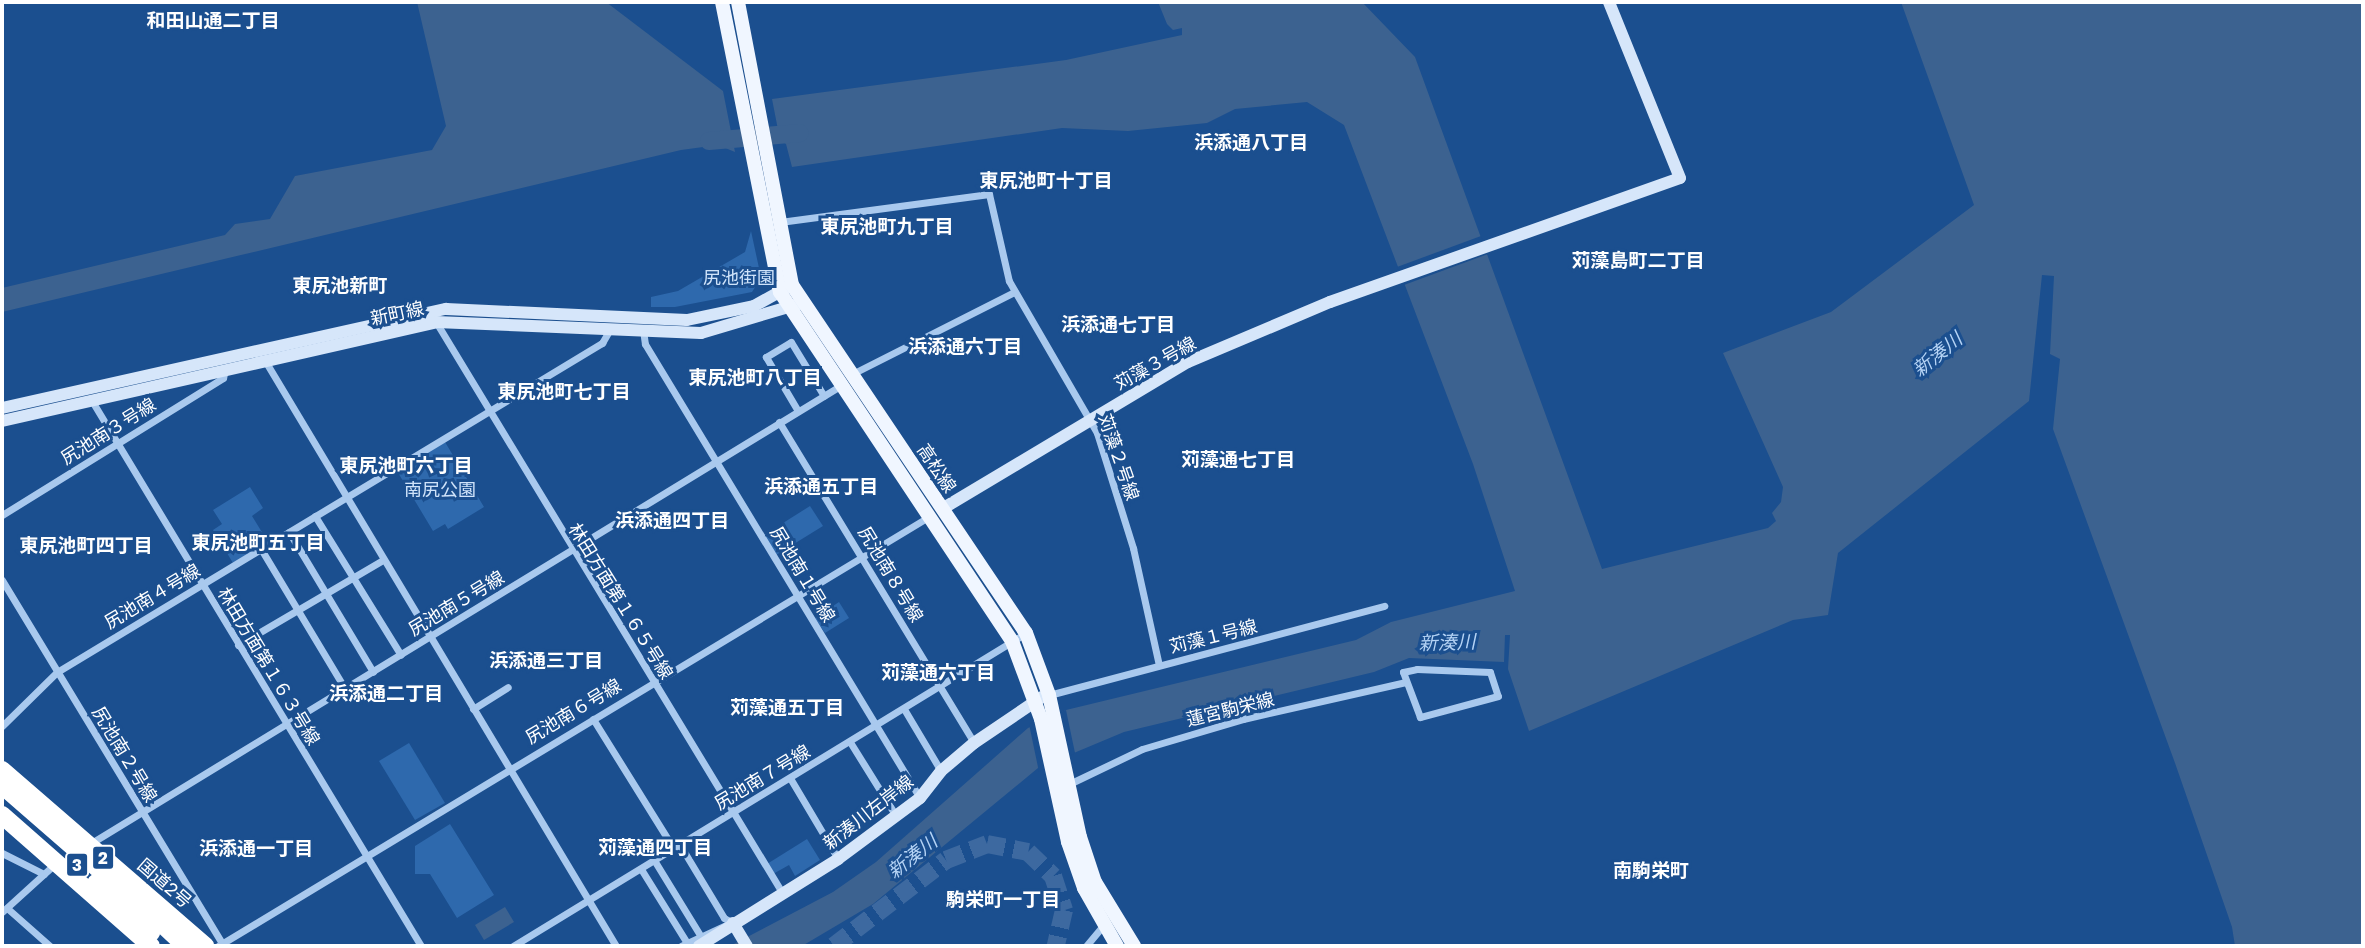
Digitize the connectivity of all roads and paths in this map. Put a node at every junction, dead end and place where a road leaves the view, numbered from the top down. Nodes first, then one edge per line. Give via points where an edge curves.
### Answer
1 (722, 2) edge
2 (737, 2) edge
3 (1609, 2) edge
4 (750, 100) junction
5 (759, 143) junction
6 (778, 222) junction
7 (786, 288) junction
8 (1014, 292) junction
9 (804, 300) junction
10 (791, 309) junction
11 (436, 322) junction
12 (610, 328) junction
13 (643, 330) junction
14 (263, 355) junction
15 (225, 369) junction
16 (852, 374) junction
17 (840, 386) junction
18 (824, 396) junction
19 (92, 401) junction
20 (2, 408) edge
21 (488, 411) junction
22 (798, 411) junction
23 (2, 421) edge
24 (1092, 421) junction
25 (779, 422) junction
26 (117, 445) junction
27 (714, 460) junction
28 (344, 499) junction
29 (936, 513) junction
30 (2, 515) edge
31 (315, 516) junction
32 (289, 532) junction
33 (261, 549) junction
34 (571, 550) junction
35 (860, 554) junction
36 (381, 561) junction
37 (353, 577) junction
38 (2, 580) edge
39 (201, 585) junction
40 (326, 593) junction
41 (797, 595) junction
42 (1384, 606) dead end
43 (298, 610) junction
44 (1026, 634) junction
45 (429, 638) junction
46 (1012, 641) junction
47 (238, 645) junction
48 (401, 655) junction
49 (1159, 665) junction
50 (57, 672) junction
51 (373, 672) junction
52 (652, 681) junction
53 (1406, 682) junction
54 (508, 687) dead end
55 (941, 687) junction
56 (345, 689) junction
57 (1042, 697) junction
58 (473, 709) junction
59 (904, 709) junction
60 (593, 719) junction
61 (286, 724) junction
62 (2, 726) edge
63 (877, 726) junction
64 (850, 742) junction
65 (974, 743) junction
66 (509, 769) junction
67 (2, 770) edge
68 (941, 771) junction
69 (790, 778) junction
70 (2, 785) edge
71 (1062, 790) junction
72 (920, 798) junction
73 (2, 799) edge
74 (141, 811) junction
75 (732, 812) junction
76 (2, 815) edge
77 (896, 816) junction
78 (88, 845) junction
79 (677, 847) junction
80 (2, 853) edge
81 (366, 856) junction
82 (838, 859) junction
83 (654, 860) junction
84 (50, 868) junction
85 (641, 869) junction
86 (783, 894) junction
87 (589, 900) junction
88 (4, 910) edge
89 (733, 923) junction
90 (1103, 926) junction
91 (151, 939) edge
92 (744, 941) edge
93 (692, 943) edge
94 (215, 945) edge
95 (50, 946) edge
96 (166, 946) edge
97 (186, 946) edge
98 (421, 946) edge
99 (513, 946) edge
100 (617, 946) edge
101 (1086, 946) edge
102 (1117, 946) edge
103 (1134, 946) edge

1 - 4 main road, 高松線
2 - 4 main road, 高松線
3 - 24 street, 苅藻３号線 via 1680,178 1400,276 1188,362
4 - 5 main road, 高松線
5 - 6 main road, 高松線
5 - 7 main road, 高松線
6 - 7 main road, 高松線
6 - 8 street, 苅藻２号線 via 989,194
7 - 9 main road, 高松線
7 - 10 main road, 高松線
7 - 14 street, 新町線 via 754,306 687,320 446,309
8 - 16 street
8 - 24 street, 苅藻２号線
9 - 10 street, 新町線
9 - 16 main road, 高松線
10 - 13 street, 新町線 via 701,333
10 - 17 main road, 高松線
11 - 12 street, 新町線
11 - 14 street, 新町線
11 - 21 street, 林田方面第１６５号線
12 - 13 street, 新町線
12 - 21 street, 尻池南４号線 via 602,343
13 - 27 street, 尻池南１号線 via 642,338
14 - 15 street, 新町線
14 - 20 street, 新町線
14 - 28 street
15 - 19 street, 新町線
15 - 26 street, 尻池南３号線 via 223,378
16 - 29 main road, 高松線
17 - 18 street, 尻池南５号線
17 - 29 main road, 高松線
18 - 22 street, 尻池南５号線
18 - 22 street via 791,342 766,357
19 - 23 street, 新町線
19 - 26 street, 林田方面第１６３号線
21 - 28 street, 尻池南４号線
21 - 34 street, 林田方面第１６５号線
22 - 25 street, 尻池南５号線
24 - 29 street, 苅藻３号線
24 - 49 street, 苅藻２号線 via 1133,548
25 - 27 street, 尻池南５号線
25 - 35 street, 尻池南８号線
26 - 30 street, 尻池南３号線
26 - 39 street, 林田方面第１６３号線
27 - 34 street, 尻池南５号線
27 - 41 street, 尻池南１号線
28 - 31 street, 尻池南４号線
28 - 36 street
29 - 35 street, 尻池南６号線
29 - 44 main road, 高松線
29 - 46 main road, 高松線
31 - 32 street, 尻池南４号線
31 - 37 street
32 - 33 street, 尻池南４号線
32 - 40 street
33 - 39 street, 尻池南４号線
33 - 43 street
34 - 45 street, 尻池南５号線
34 - 52 street, 林田方面第１６５号線
35 - 41 street, 尻池南６号線
35 - 55 street, 尻池南８号線
36 - 37 street
36 - 45 street
37 - 40 street
37 - 48 street
38 - 50 street, 尻池南２号線
39 - 47 street, 林田方面第１６３号線
39 - 50 street, 尻池南４号線
40 - 43 street
40 - 51 street
41 - 52 street, 尻池南６号線
41 - 63 street, 尻池南１号線
42 - 49 street, 苅藻１号線
43 - 47 street
43 - 56 street
44 - 46 street, 尻池南７号線
44 - 57 main road, 高松線
45 - 48 street, 尻池南５号線
45 - 58 street
46 - 55 street, 尻池南７号線
46 - 57 main road, 高松線
47 - 61 street, 林田方面第１６３号線
48 - 51 street, 尻池南５号線
49 - 57 street, 苅藻１号線
50 - 62 street, 尻池南４号線
50 - 74 street, 尻池南２号線
51 - 56 street, 尻池南５号線
52 - 60 street, 尻池南６号線
52 - 75 street, 林田方面第１６５号線
53 - 53 street, 蓮宮駒栄線 via 1403,672 1417,669 1490,672 1498,696 1420,717
53 - 71 street, 蓮宮駒栄線 via 1243,719 1142,749
54 - 58 street
55 - 59 street, 尻池南７号線
55 - 65 street, 尻池南８号線
56 - 61 street, 尻池南５号線
57 - 65 street, 新湊川左岸線
57 - 71 main road, 高松線
58 - 66 street
59 - 63 street, 尻池南７号線
59 - 68 street
60 - 66 street, 尻池南６号線
60 - 79 street
61 - 74 street, 尻池南５号線
61 - 81 street, 林田方面第１６３号線
63 - 64 street, 尻池南７号線
63 - 72 street, 尻池南１号線
64 - 69 street, 尻池南７号線
64 - 77 street
65 - 68 street, 新湊川左岸線
66 - 81 street, 尻池南６号線
66 - 87 street
67 - 78 highway, 国道2号 / 2
68 - 72 street, 新湊川左岸線
69 - 75 street, 尻池南７号線
69 - 82 street
70 - 97 highway, 3, bridge
71 - 90 main road, 高松線 via 1084,888
71 - 103 main road, 高松線 via 1095,882
72 - 77 street, 新湊川左岸線
73 - 91 highway, 3, bridge
74 - 78 street, 尻池南５号線
74 - 94 street, 尻池南２号線
75 - 79 street, 尻池南７号線
75 - 86 street, 林田方面第１６５号線
76 - 84 highway, 2
77 - 82 street, 新湊川左岸線
78 - 84 street
78 - 94 highway, 国道2号 / 2
79 - 83 street, 尻池南７号線
79 - 89 street via 724,918
80 - 84 street
81 - 94 street, 尻池南６号線
81 - 98 street, 林田方面第１６３号線
82 - 86 street, 新湊川左岸線
83 - 85 street, 尻池南７号線
83 - 93 street
84 - 88 street
84 - 91 highway, 2
85 - 87 street, 尻池南７号線
85 - 93 street
86 - 89 street, 新湊川左岸線
87 - 99 street, 尻池南７号線
87 - 100 street
88 - 95 street
89 - 92 street
89 - 93 street, 新湊川左岸線
90 - 101 street
90 - 102 main road, 高松線
91 - 96 highway, 3

